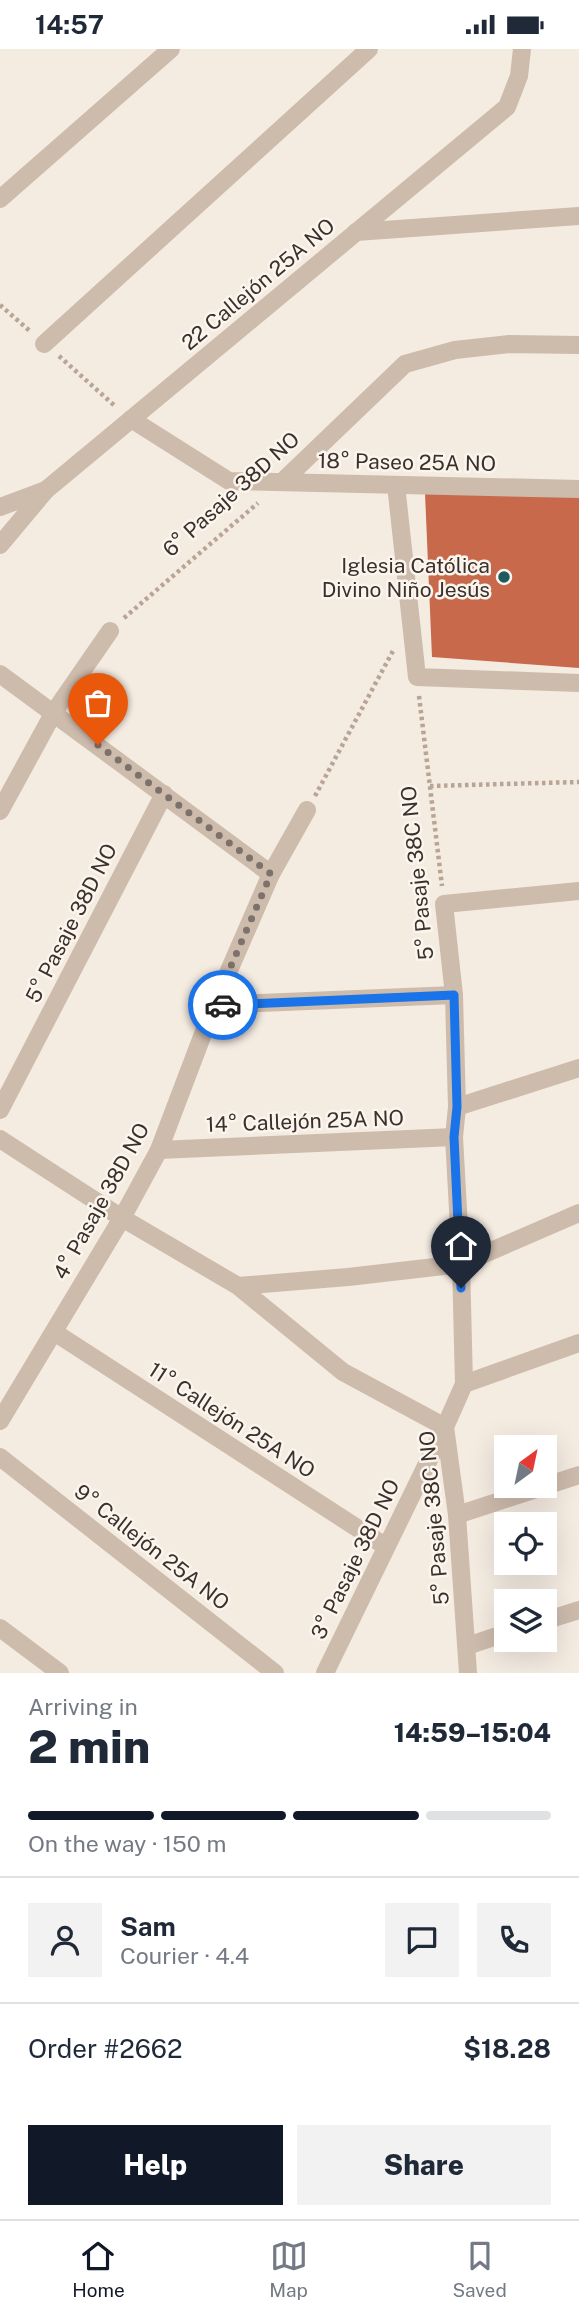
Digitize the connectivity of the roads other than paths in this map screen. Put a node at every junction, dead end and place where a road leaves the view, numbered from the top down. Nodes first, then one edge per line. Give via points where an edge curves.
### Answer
1 (171, 49) edge
2 (369, 49) edge
3 (522, 49) edge
4 (0, 199) edge
5 (579, 216) edge
6 (356, 232) junction
7 (44, 344) road end
8 (579, 345) edge
9 (131, 419) junction
10 (282, 482) junction
11 (396, 485) junction
12 (579, 489) edge
13 (46, 491) junction
14 (0, 507) edge
15 (0, 545) edge
16 (110, 631) road end
17 (0, 674) edge
18 (579, 683) edge
19 (54, 712) junction
20 (164, 794) junction
21 (307, 810) road end
22 (0, 811) edge
23 (271, 874) junction
24 (579, 891) edge
25 (454, 995) junction
26 (214, 1005) junction
27 (579, 1067) edge
28 (457, 1107) junction
29 (0, 1110) edge
30 (454, 1137) junction
31 (0, 1139) edge
32 (159, 1150) junction
33 (579, 1213) edge
34 (121, 1218) junction
35 (461, 1264) junction
36 (238, 1286) junction
37 (54, 1332) junction
38 (579, 1343) edge
39 (464, 1384) junction
40 (0, 1421) edge
41 (445, 1427) junction
42 (0, 1458) edge
43 (579, 1475) edge
44 (457, 1515) junction
45 (385, 1546) junction
46 (579, 1610) edge
47 (557, 1617) edge
48 (0, 1628) edge
49 (494, 1637) edge
50 (467, 1646) junction
51 (60, 1673) edge
52 (275, 1673) edge
53 (325, 1673) edge
54 (468, 1673) edge

1 - 4 street
2 - 7 street
3 - 6 street, 22 Callejón 25A NO via 519,76 507,107
5 - 6 street
6 - 9 street, 22 Callejón 25A NO
8 - 10 street, 6° Pasaje 38D NO via 510,344 455,350 405,364
9 - 10 street, 18° Paseo 25A NO via 229,481
9 - 13 street, 22 Callejón 25A NO
10 - 11 street, 18° Paseo 25A NO
11 - 12 street, 18° Paseo 25A NO
11 - 18 street via 417,677
13 - 14 street
13 - 15 street, 22 Callejón 25A NO
16 - 19 street
17 - 19 street
19 - 20 street
19 - 22 street
20 - 23 street
20 - 29 street, 5° Pasaje 38D NO
21 - 23 street, 4° Pasaje 38D NO
23 - 26 street, 4° Pasaje 38D NO
24 - 25 street, 5° Pasaje 38C NO via 444,904
25 - 26 street
25 - 28 street, 5° Pasaje 38C NO
26 - 32 street, 4° Pasaje 38D NO
27 - 28 street
28 - 30 street, 5° Pasaje 38C NO
30 - 32 street, 14° Callejón 25A NO
30 - 35 street, 5° Pasaje 38C NO
31 - 34 street
32 - 34 street, 4° Pasaje 38D NO
33 - 35 street
34 - 36 street
34 - 37 street, 4° Pasaje 38D NO
35 - 36 street
35 - 39 street, 5° Pasaje 38C NO
36 - 41 street via 343,1372
37 - 40 street, 4° Pasaje 38D NO
37 - 45 street, 11° Callejón 25A NO
38 - 39 street
39 - 41 street, 5° Pasaje 38C NO
41 - 44 street, 5° Pasaje 38C NO
41 - 45 street, 3° Pasaje 38D NO
42 - 52 street, 9° Callejón 25A NO
43 - 44 street
44 - 50 street, 5° Pasaje 38C NO
45 - 53 street, 3° Pasaje 38D NO
46 - 47 street
48 - 51 street
49 - 50 street
50 - 54 street, 5° Pasaje 38C NO

